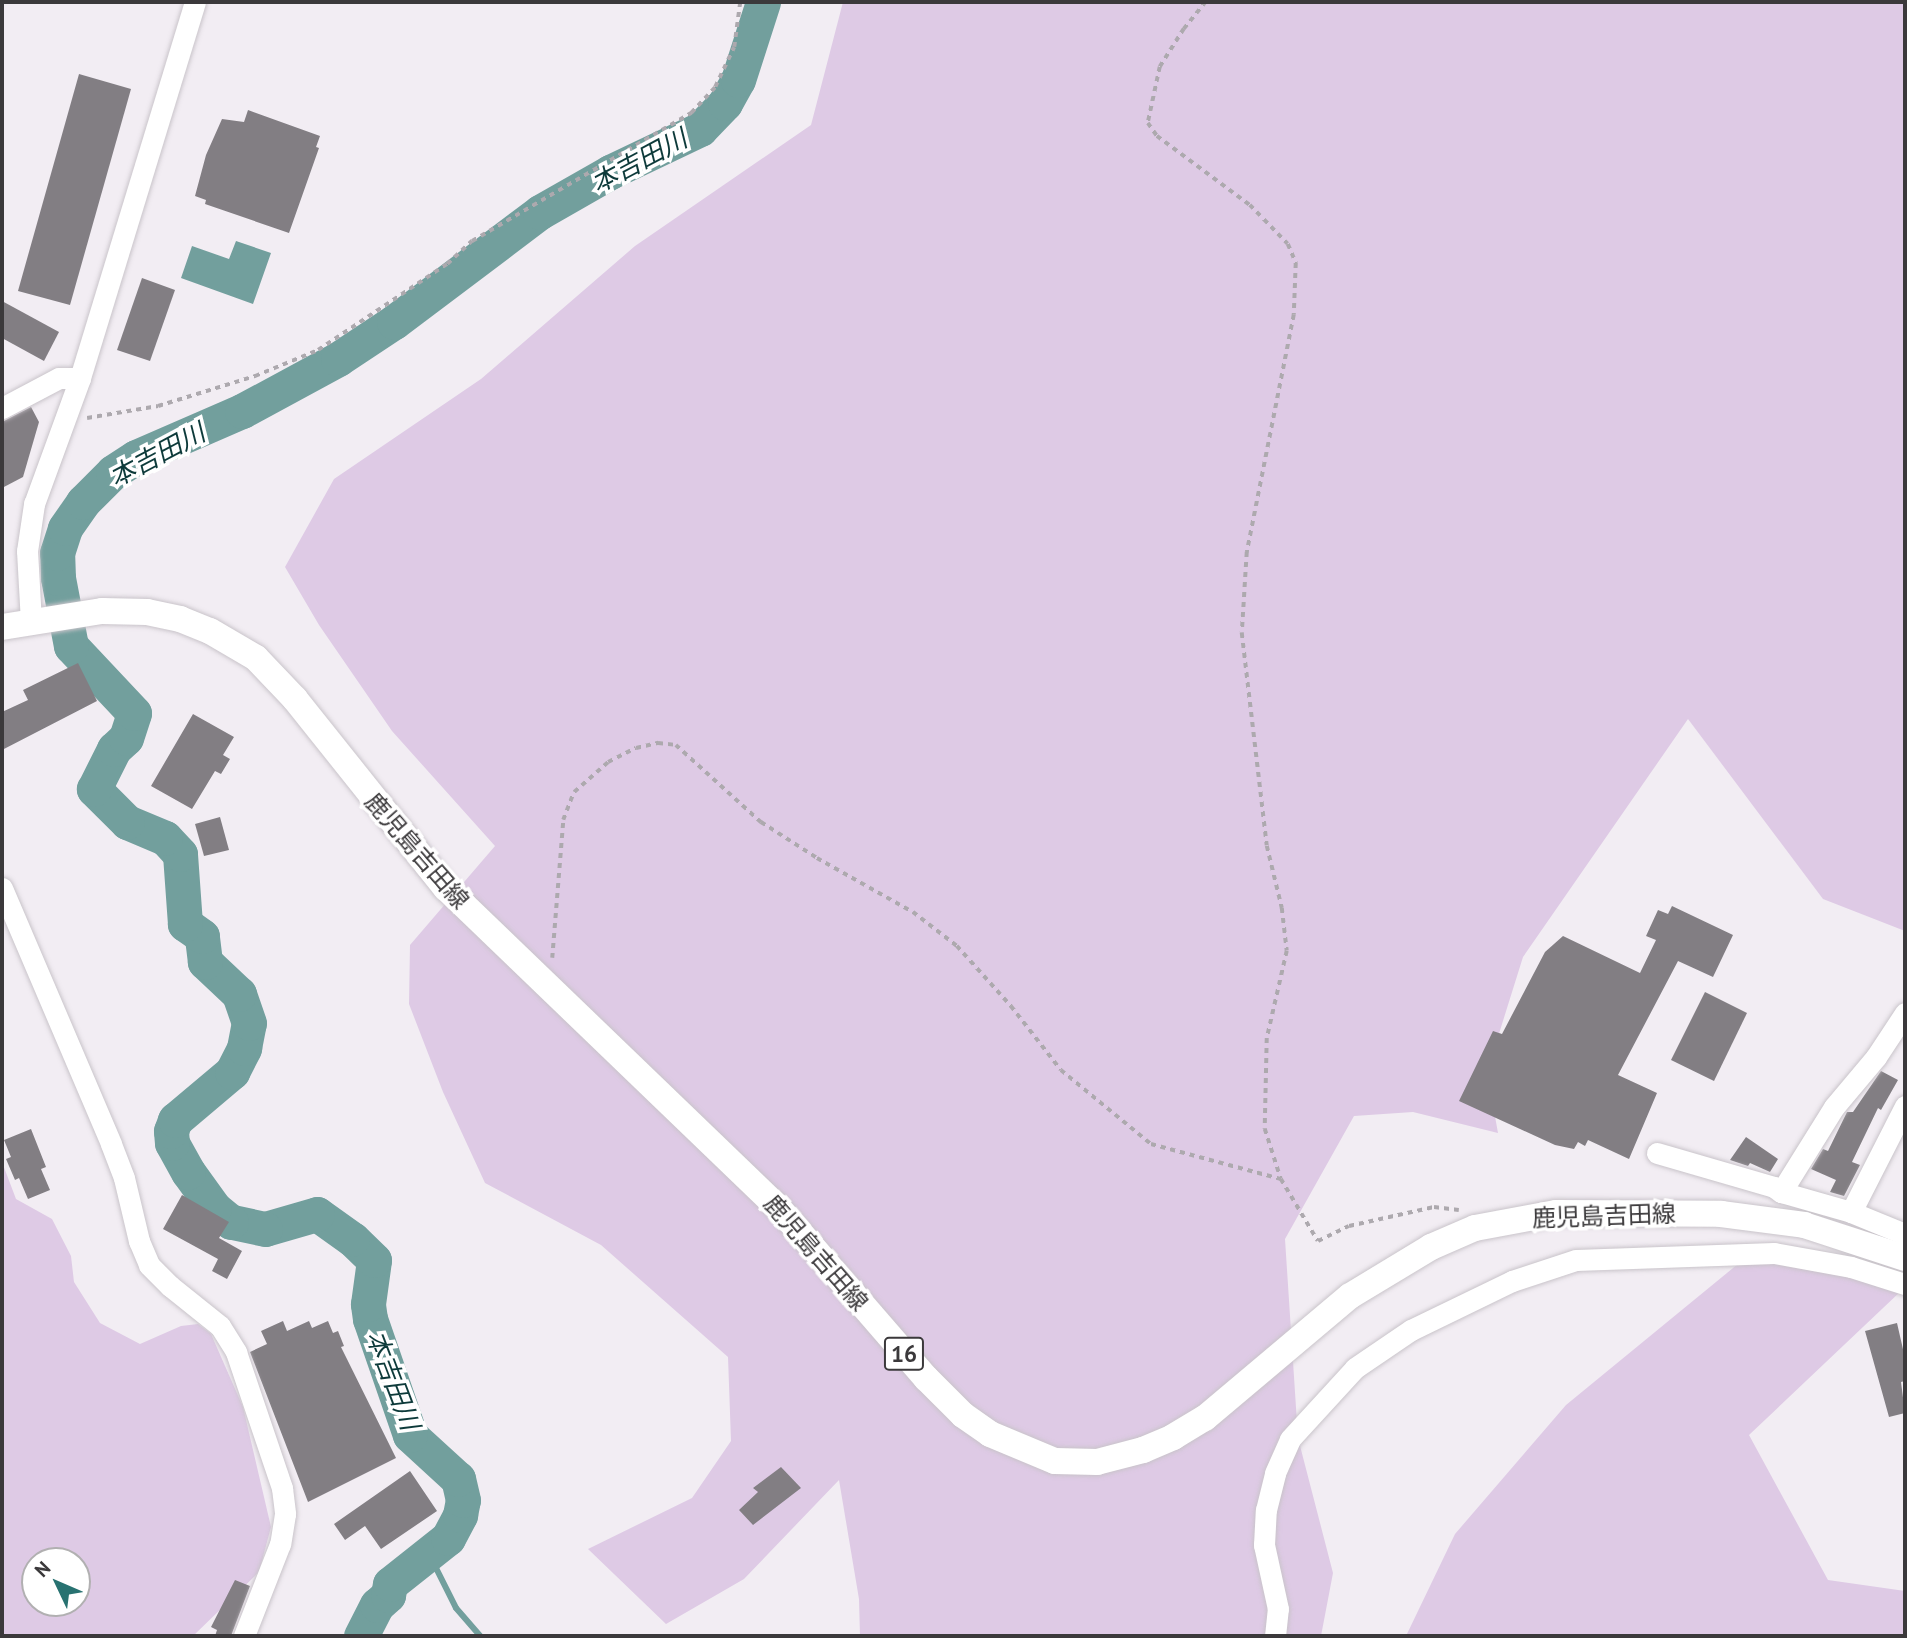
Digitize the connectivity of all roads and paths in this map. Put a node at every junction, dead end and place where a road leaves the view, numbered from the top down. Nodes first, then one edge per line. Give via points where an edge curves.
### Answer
1 (195, 2) edge
2 (740, 2) edge
3 (1206, 2) edge
4 (80, 378) junction
5 (2, 408) edge
6 (65, 421) junction
7 (43, 619) junction
8 (2, 627) edge
9 (2, 888) edge
10 (549, 990) junction
11 (1905, 1013) edge
12 (1905, 1106) edge
13 (1657, 1153) dead end
14 (1280, 1179) junction
15 (1781, 1192) junction
16 (1851, 1212) junction
17 (1475, 1228) junction
18 (1905, 1234) edge
19 (1905, 1258) edge
20 (1905, 1284) edge
21 (244, 1636) edge
22 (1275, 1636) edge

1 - 4 street
2 - 6 path via 734,47 715,87 691,113 472,241 447,264 318,350 255,376 158,406
3 - 14 path via 1160,67 1149,123 1157,136 1250,205 1288,244 1296,262 1294,315 1247,552 1242,633 1267,846 1287,951 1267,1038 1264,1082 1265,1129
4 - 5 street via 59,378
4 - 6 street
6 - 7 street via 29,526
7 - 8 main road, 鹿児島吉田線 / 16
7 - 10 main road, 鹿児島吉田線 / 16 via 102,611 147,612 210,631 256,658 295,699 446,888
9 - 21 street via 111,1144 149,1265 220,1326 236,1352 282,1488 285,1514 280,1544
10 - 14 path via 563,820 575,792 608,762 636,748 658,743 676,746 761,822 913,912 957,946 1061,1070 1151,1144
10 - 17 main road, 鹿児島吉田線 / 16 via 777,1206 963,1415 990,1434 1055,1461 1097,1462 1173,1437 1205,1418 1370,1283 1431,1247
11 - 15 street via 1834,1107
12 - 16 street
13 - 15 street
14 - 17 path via 1318,1241 1349,1226 1434,1207 1458,1208
15 - 16 street
16 - 18 street
17 - 19 main road, 鹿児島吉田線 / 16 via 1556,1213 1721,1214 1804,1225
20 - 22 street via 1851,1267 1774,1253 1576,1260 1512,1281 1411,1330 1355,1368 1290,1439 1266,1510 1264,1545 1278,1609

